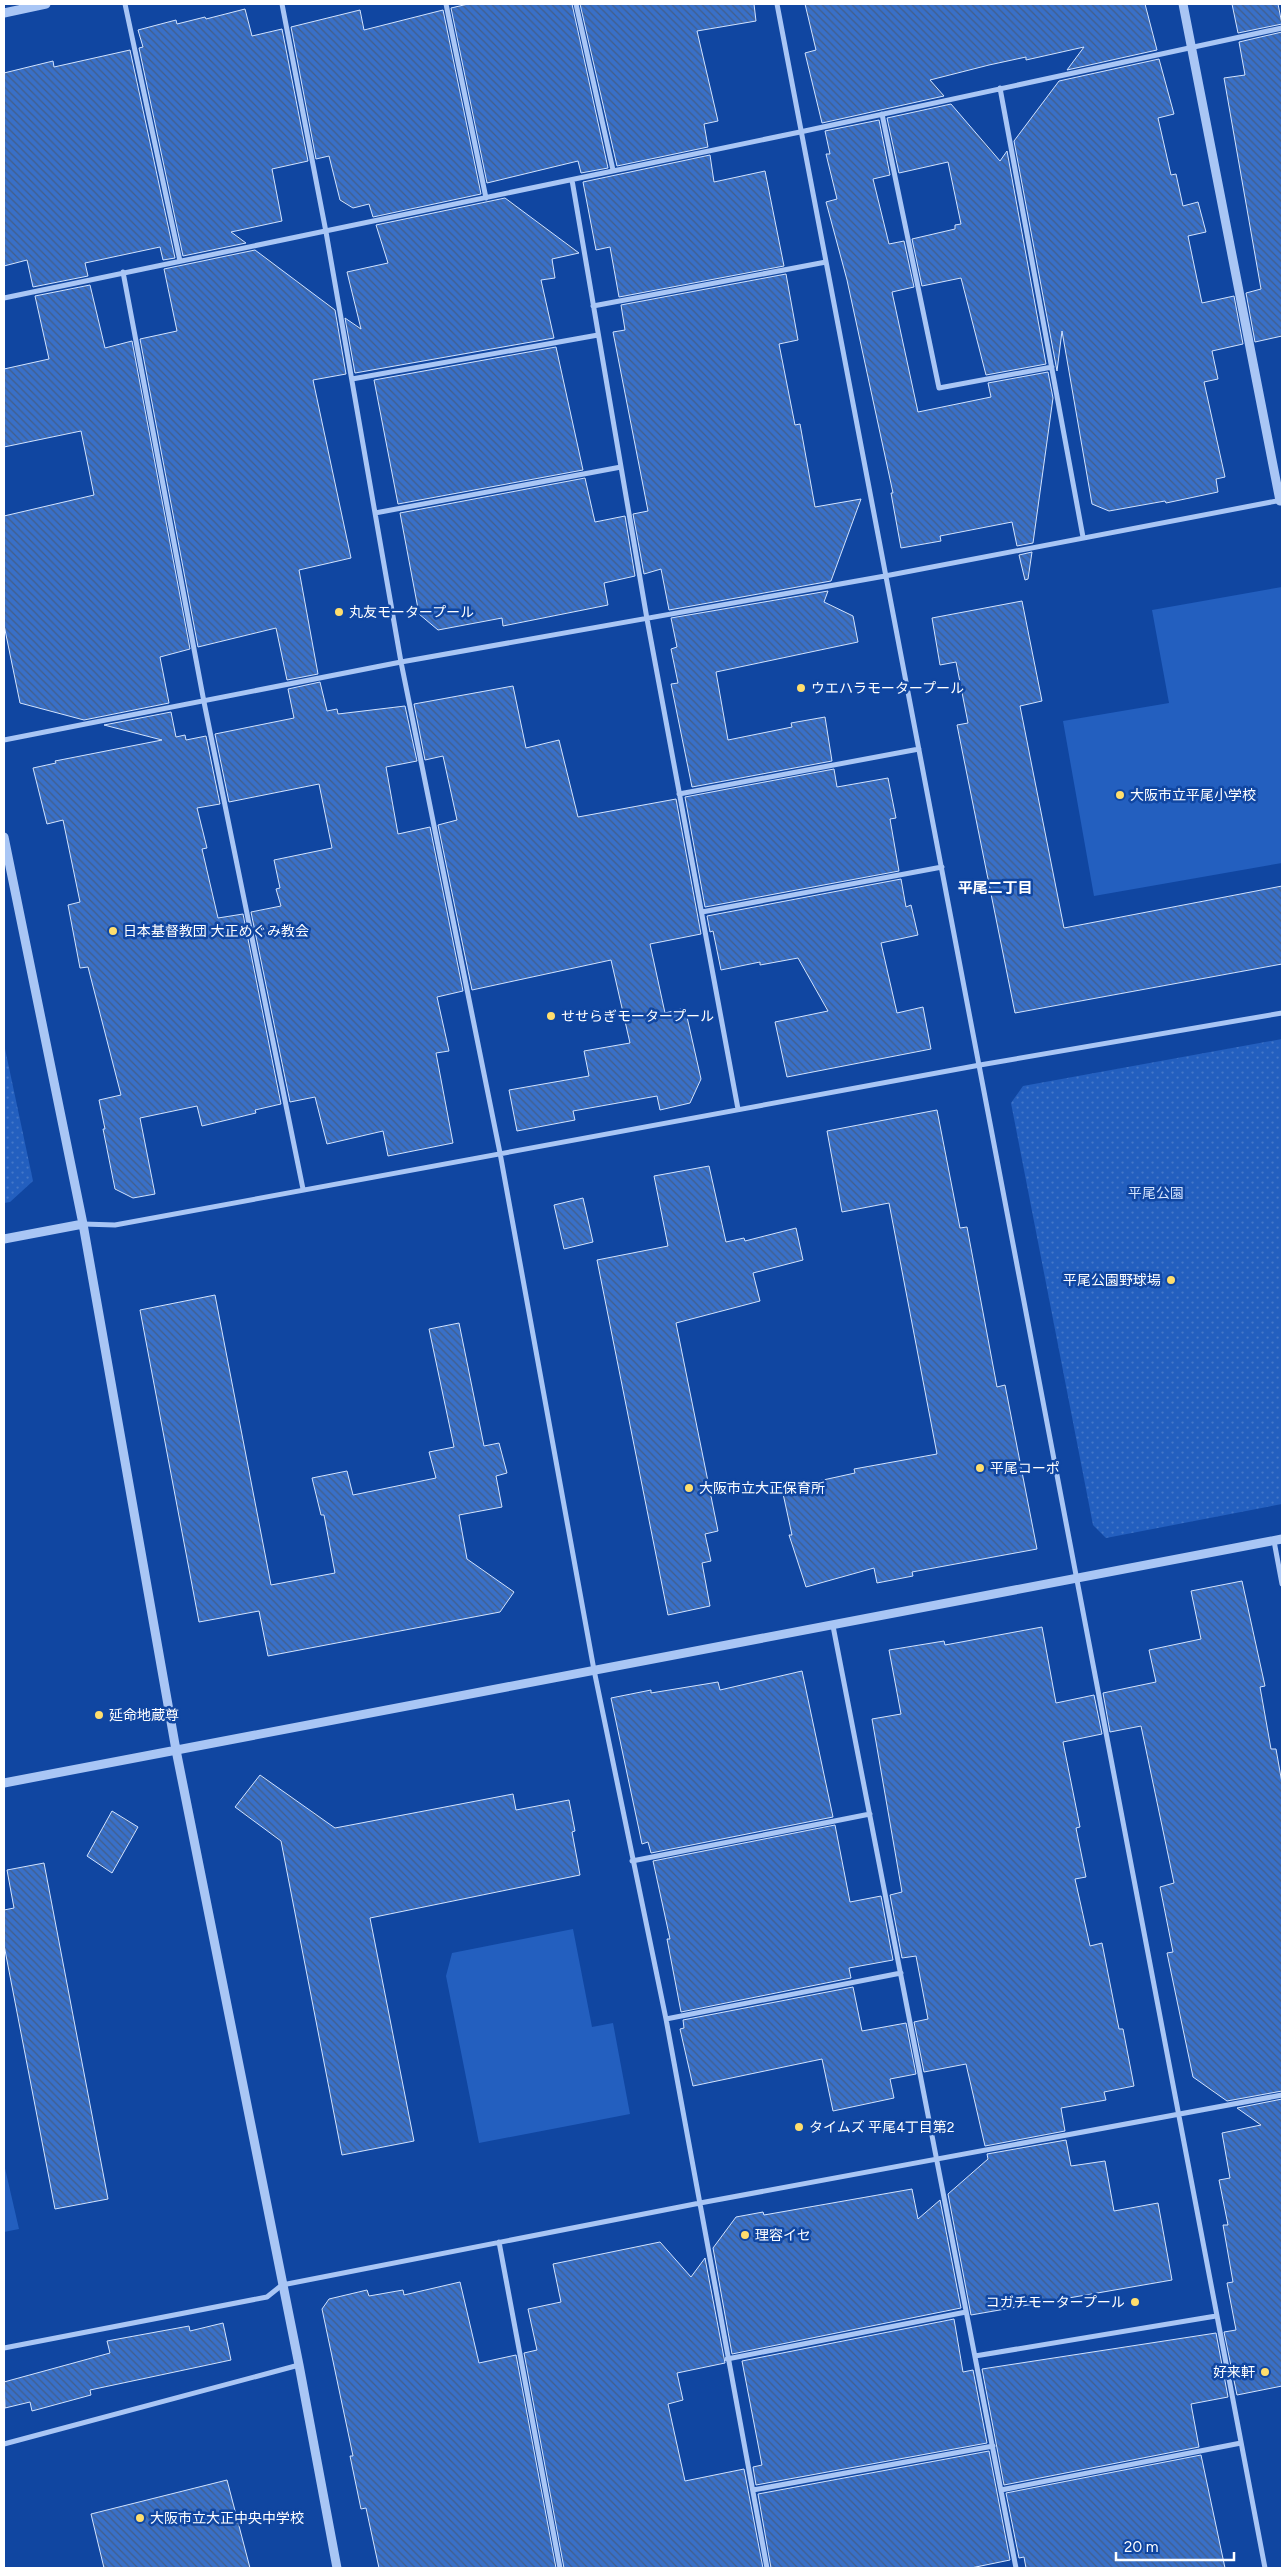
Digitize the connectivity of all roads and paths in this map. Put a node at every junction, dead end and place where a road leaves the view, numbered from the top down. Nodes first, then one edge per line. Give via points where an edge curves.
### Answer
1 (46, 4) edge
2 (125, 4) edge
3 (282, 4) edge
4 (446, 4) edge
5 (576, 4) edge
6 (777, 4) edge
7 (1183, 4) edge
8 (4, 13) edge
9 (1282, 28) edge
10 (1191, 47) junction
11 (1000, 88) junction
12 (882, 114) junction
13 (800, 132) junction
14 (612, 170) junction
15 (572, 180) junction
16 (486, 198) junction
17 (326, 232) junction
18 (180, 261) junction
19 (826, 262) junction
20 (123, 272) junction
21 (4, 298) edge
22 (593, 306) junction
23 (598, 335) junction
24 (1052, 367) junction
25 (352, 379) junction
26 (621, 467) junction
27 (1281, 500) edge
28 (375, 513) junction
29 (1083, 537) junction
30 (886, 576) junction
31 (647, 619) junction
32 (402, 662) junction
33 (204, 702) junction
34 (4, 740) edge
35 (919, 749) junction
36 (679, 794) junction
37 (4, 837) edge
38 (942, 867) junction
39 (702, 912) junction
40 (1282, 1013) edge
41 (980, 1065) junction
42 (738, 1109) junction
43 (500, 1153) junction
44 (303, 1189) junction
45 (83, 1224) junction
46 (4, 1239) edge
47 (1278, 1540) edge
48 (1077, 1578) junction
49 (1282, 1584) edge
50 (833, 1626) junction
51 (594, 1670) junction
52 (176, 1750) junction
53 (4, 1783) edge
54 (870, 1814) junction
55 (632, 1861) junction
56 (901, 1973) junction
57 (666, 2019) junction
58 (1282, 2095) edge
59 (1180, 2114) junction
60 (938, 2159) junction
61 (700, 2203) junction
62 (499, 2242) junction
63 (282, 2285) junction
64 (966, 2312) junction
65 (1216, 2316) junction
66 (4, 2348) edge
67 (975, 2356) junction
68 (727, 2359) junction
69 (299, 2365) junction
70 (1241, 2443) junction
71 (4, 2444) edge
72 (992, 2446) junction
73 (753, 2490) junction
74 (1001, 2490) junction
75 (337, 2568) edge
76 (560, 2568) edge
77 (767, 2568) edge
78 (1016, 2568) edge
79 (1265, 2568) edge

1 - 8 street
2 - 18 street
3 - 17 street
4 - 16 street
5 - 14 street
6 - 13 street
7 - 10 street
9 - 10 street
10 - 11 street
10 - 27 street
11 - 12 street
11 - 24 street
12 - 13 street
12 - 24 street via 939,388
13 - 14 street
13 - 19 street
14 - 15 street
15 - 16 street
15 - 22 street
16 - 17 street
17 - 18 street
17 - 25 street
18 - 20 street
19 - 22 street
19 - 30 street
20 - 21 street
20 - 33 street
22 - 23 street
23 - 25 street
23 - 26 street
24 - 29 street
25 - 28 street
26 - 28 street
26 - 31 street
27 - 29 street
28 - 32 street
29 - 30 street
30 - 31 street
30 - 35 street
31 - 32 street
31 - 36 street
32 - 33 street
32 - 43 street
33 - 34 street
33 - 44 street
35 - 36 street
35 - 38 street
36 - 39 street
37 - 45 street
38 - 39 street
38 - 41 street
39 - 42 street
40 - 41 street
41 - 42 street
41 - 48 street
42 - 43 street
43 - 44 street
43 - 51 street
44 - 45 street via 115,1225
45 - 46 street
45 - 52 street
47 - 48 street
47 - 49 street
48 - 50 street
48 - 59 street
50 - 51 street
50 - 54 street
51 - 52 street
51 - 55 street
52 - 53 street
52 - 63 street
54 - 55 street
54 - 56 street
55 - 57 street
56 - 57 street
56 - 60 street
57 - 61 street
58 - 59 street
59 - 60 street
59 - 65 street
60 - 61 street
60 - 64 street
61 - 62 street
61 - 68 street
62 - 63 street
62 - 76 street
63 - 66 street via 267,2297
63 - 69 street
64 - 67 street
64 - 68 street
65 - 67 street
65 - 70 street
67 - 72 street
68 - 73 street
69 - 71 street
69 - 75 street
70 - 74 street
70 - 79 street
72 - 73 street
72 - 74 street
73 - 77 street
74 - 78 street

